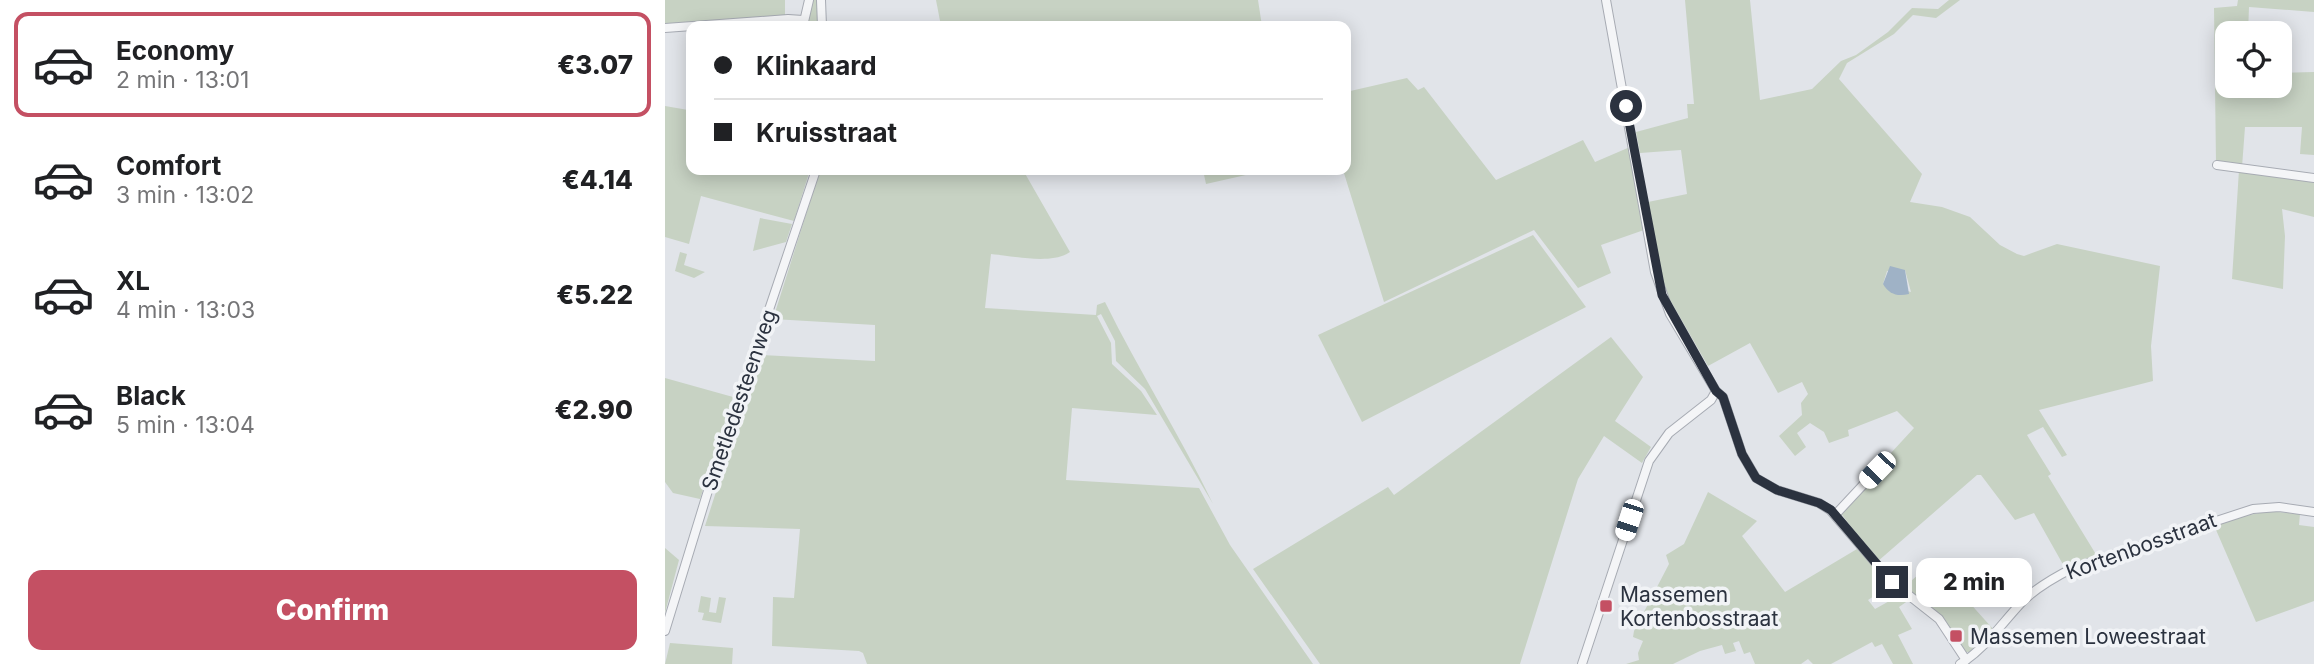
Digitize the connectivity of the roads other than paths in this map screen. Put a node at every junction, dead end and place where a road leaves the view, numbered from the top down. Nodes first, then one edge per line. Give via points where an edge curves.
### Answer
1 (809, 0) edge
2 (821, 0) edge
3 (1606, 0) edge
4 (804, 21) edge
5 (822, 21) edge
6 (686, 27) edge
7 (665, 28) edge
8 (2217, 165) dead end
9 (814, 175) edge
10 (2314, 177) edge
11 (1716, 391) junction
12 (1877, 470) dead end
13 (2314, 512) edge
14 (1835, 515) junction
15 (665, 631) edge
16 (1963, 662) edge
17 (1582, 664) edge

1 - 4 street
2 - 5 street
3 - 11 street via 1662,295
6 - 7 street
8 - 10 street
9 - 15 street, Smetledesteenweg
11 - 14 street via 1723,397 1742,454 1756,478 1819,503
11 - 17 street via 1669,433 1649,461
12 - 14 street
13 - 16 street, Kortenbosstraat via 2279,508 2242,511 2073,568 2024,599
14 - 16 street via 1892,582 1940,619

